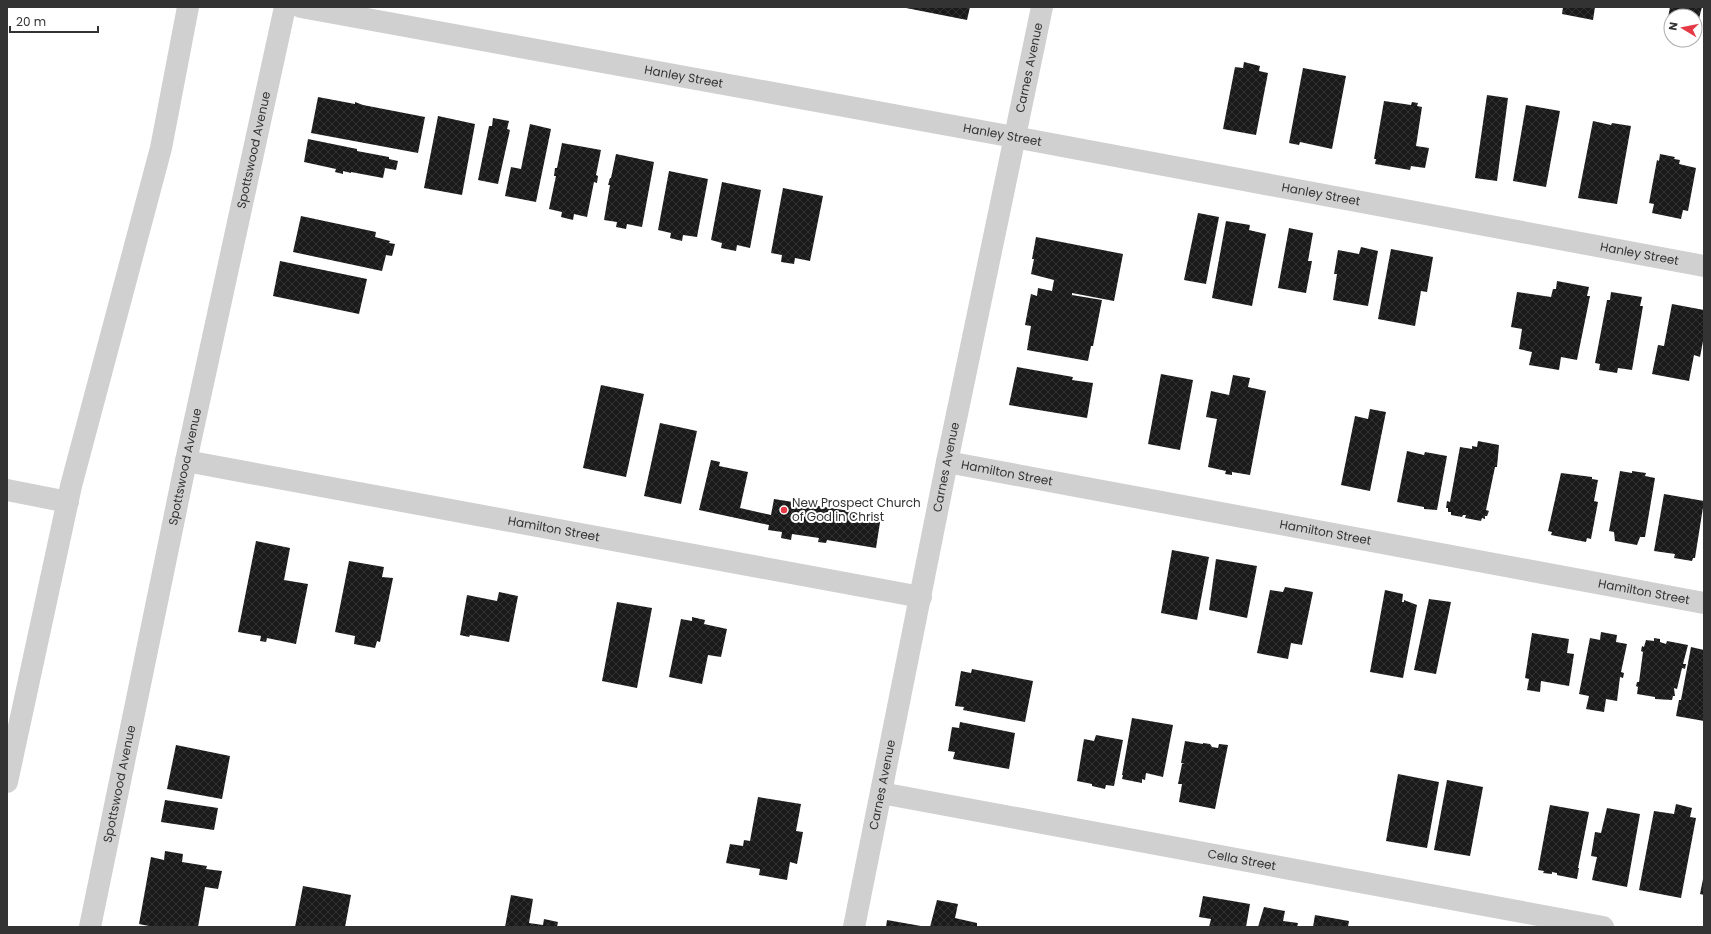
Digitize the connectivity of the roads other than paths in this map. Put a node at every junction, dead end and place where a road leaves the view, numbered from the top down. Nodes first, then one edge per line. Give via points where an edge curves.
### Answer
1 (188, 7) edge
2 (285, 7) edge
3 (301, 7) edge
4 (1042, 7) edge
5 (1014, 137) junction
6 (1704, 266) edge
7 (186, 461) junction
8 (947, 462) junction
9 (7, 490) edge
10 (68, 502) junction
11 (921, 597) junction
12 (1704, 603) edge
13 (7, 782) edge
14 (881, 793) junction
15 (90, 927) edge
16 (854, 927) edge
17 (1603, 927) edge

1 - 10 street via 161,148
2 - 7 street, Spottswood Avenue
3 - 5 street, Hanley Street
4 - 5 street, Carnes Avenue
5 - 6 street, Hanley Street
5 - 8 street, Carnes Avenue
7 - 11 street, Hamilton Street
7 - 15 street, Spottswood Avenue
8 - 11 street, Carnes Avenue
8 - 12 street, Hamilton Street
9 - 10 street
10 - 13 street
11 - 14 street, Carnes Avenue
14 - 16 street, Carnes Avenue
14 - 17 street, Cella Street

